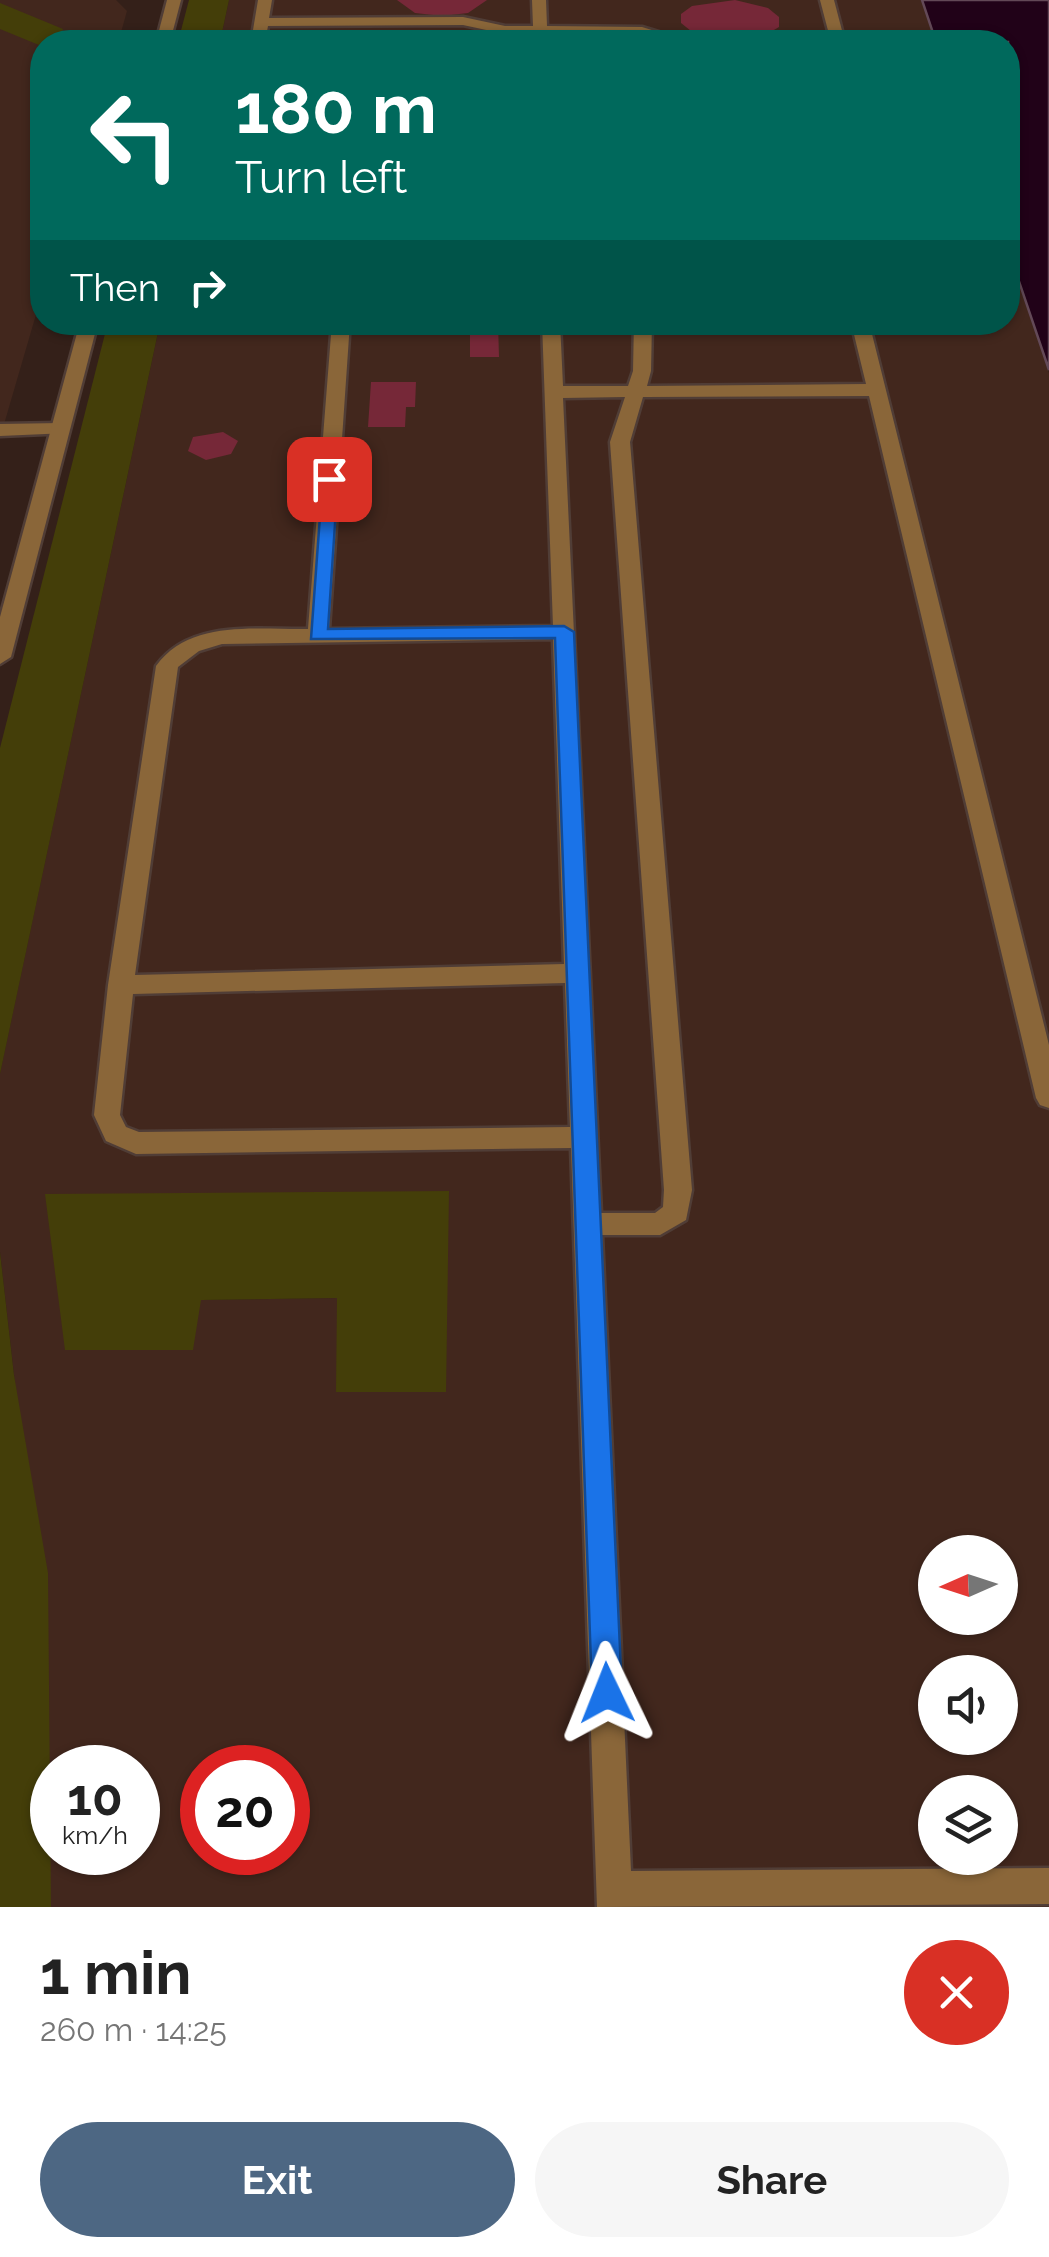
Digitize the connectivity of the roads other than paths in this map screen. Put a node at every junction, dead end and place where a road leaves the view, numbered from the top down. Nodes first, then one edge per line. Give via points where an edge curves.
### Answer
1 (174, 0) edge
2 (265, 0) edge
3 (539, 0) edge
4 (828, 0) edge
5 (261, 22) junction
6 (166, 30) edge
7 (260, 30) edge
8 (505, 30) edge
9 (540, 30) edge
10 (835, 30) edge
11 (86, 335) edge
12 (340, 335) edge
13 (551, 335) edge
14 (644, 335) edge
15 (863, 335) edge
16 (876, 390) junction
17 (553, 392) junction
18 (634, 392) junction
19 (61, 429) junction
20 (0, 430) edge
21 (564, 632) junction
22 (318, 635) junction
23 (0, 657) edge
24 (580, 973) junction
25 (121, 985) junction
26 (1049, 1098) edge
27 (587, 1138) junction
28 (590, 1224) junction
29 (1049, 1886) edge
30 (614, 1898) edge

1 - 6 street
2 - 5 street
3 - 9 street
4 - 10 street
5 - 7 street
5 - 8 street via 462,21
11 - 19 street
12 - 22 street
13 - 17 street
14 - 18 street
15 - 16 street
16 - 18 street
16 - 26 street
17 - 18 street
17 - 21 street
18 - 28 street via 620,442 678,1190 676,1212 660,1224
19 - 20 street
19 - 23 street
21 - 22 street
21 - 24 street
22 - 25 street via 201,640 167,666
24 - 25 street
24 - 27 street
25 - 27 street via 107,1115 116,1134 136,1143
27 - 28 street
28 - 30 street
29 - 30 street

